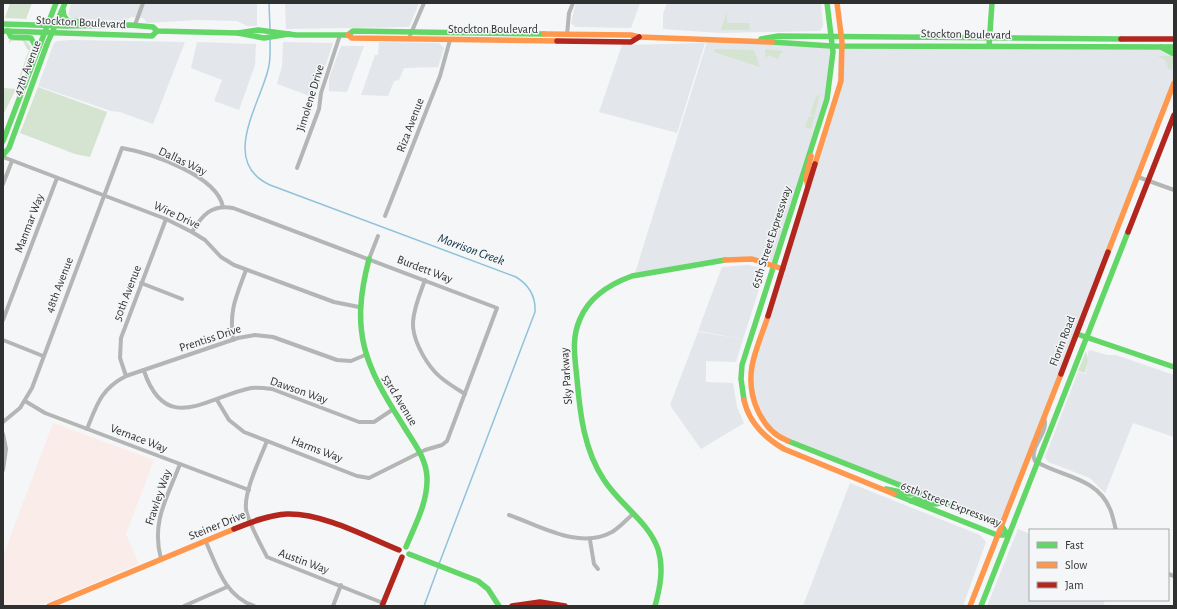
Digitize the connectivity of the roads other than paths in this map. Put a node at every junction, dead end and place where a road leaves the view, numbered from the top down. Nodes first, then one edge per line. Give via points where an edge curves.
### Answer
1 (56, 3) edge
2 (143, 3) edge
3 (424, 3) edge
4 (573, 3) edge
5 (827, 3) edge
6 (837, 3) edge
7 (992, 3) edge
8 (64, 6) edge
9 (3, 24) edge
10 (47, 25) junction
11 (56, 25) junction
12 (134, 25) junction
13 (98, 26) junction
14 (6, 31) edge
15 (157, 31) junction
16 (412, 31) junction
17 (44, 32) junction
18 (450, 32) junction
19 (52, 33) junction
20 (238, 33) junction
21 (289, 34) junction
22 (340, 35) junction
23 (348, 35) junction
24 (567, 35) junction
25 (831, 36) junction
26 (842, 36) junction
27 (639, 37) junction
28 (409, 38) junction
29 (989, 38) junction
30 (759, 39) junction
31 (1174, 39) edge
32 (450, 40) junction
33 (528, 41) junction
34 (842, 44) junction
35 (831, 46) junction
36 (989, 46) junction
37 (1162, 47) junction
38 (1174, 47) edge
39 (37, 49) junction
40 (1174, 54) edge
41 (1174, 84) edge
42 (822, 113) junction
43 (1174, 115) edge
44 (3, 141) edge
45 (122, 148) joint
46 (820, 150) junction
47 (810, 153) junction
48 (3, 156) edge
49 (12, 161) junction
50 (297, 168) dead end
51 (1138, 177) junction
52 (57, 178) junction
53 (1148, 181) junction
54 (3, 184) edge
55 (808, 188) junction
56 (1174, 190) edge
57 (104, 196) junction
58 (223, 207) junction
59 (386, 216) dead end
60 (166, 219) junction
61 (192, 232) junction
62 (378, 236) dead end
63 (369, 259) junction
64 (773, 266) junction
65 (783, 269) junction
66 (246, 270) junction
67 (425, 280) junction
68 (141, 284) junction
69 (182, 299) dead end
70 (359, 307) junction
71 (3, 320) edge
72 (1077, 334) junction
73 (1086, 338) junction
74 (3, 340) edge
75 (233, 340) junction
76 (365, 355) junction
77 (43, 356) junction
78 (1174, 368) edge
79 (144, 371) junction
80 (126, 376) junction
81 (465, 394) junction
82 (217, 400) junction
83 (25, 401) junction
84 (392, 410) junction
85 (1044, 418) junction
86 (3, 422) edge
87 (87, 429) junction
88 (3, 434) edge
89 (267, 441) junction
90 (420, 452) junction
91 (1037, 463) junction
92 (180, 464) junction
93 (849, 465) junction
94 (831, 468) junction
95 (3, 470) edge
96 (861, 470) junction
97 (845, 474) junction
98 (249, 490) junction
99 (883, 490) junction
100 (919, 493) junction
101 (911, 501) junction
102 (944, 503) junction
103 (509, 514) dead end
104 (633, 514) junction
105 (251, 522) junction
106 (1001, 525) junction
107 (1116, 529) edge
108 (997, 535) junction
109 (1008, 535) junction
110 (590, 540) junction
111 (206, 542) junction
112 (406, 547) junction
113 (399, 550) junction
114 (409, 554) junction
115 (402, 557) junction
116 (161, 559) junction
117 (598, 569) dead end
118 (341, 585) junction
119 (227, 587) junction
120 (383, 604) edge
121 (49, 606) edge
122 (184, 606) edge
123 (254, 606) edge
124 (333, 606) edge
125 (499, 606) edge
126 (512, 606) edge
127 (565, 606) edge
128 (655, 606) edge
129 (970, 606) edge
130 (981, 606) edge

1 - 10 main road, 47th Avenue
2 - 12 street
3 - 16 street
4 - 24 street via 569,13
5 - 25 main road, 65th Street Expressway
6 - 26 main road, 65th Street Expressway
7 - 29 main road
8 - 11 main road, 47th Avenue
8 - 13 main road via 64,16 68,21 93,23
9 - 10 main road, Stockton Boulevard
10 - 11 main road, Stockton Boulevard
10 - 17 main road, 47th Avenue
11 - 13 main road, Stockton Boulevard
11 - 19 main road, 47th Avenue
12 - 13 main road, Stockton Boulevard
12 - 15 main road, Stockton Boulevard via 153,27
14 - 17 main road, Stockton Boulevard
14 - 39 main road via 11,36 31,38
15 - 19 main road, Stockton Boulevard via 152,36
15 - 20 main road, Stockton Boulevard
16 - 18 main road, Stockton Boulevard
16 - 23 main road, Stockton Boulevard via 353,31
16 - 28 street
17 - 19 main road, Stockton Boulevard
17 - 39 main road, 47th Avenue
18 - 24 main road, Stockton Boulevard
18 - 32 main road
19 - 48 main road, 47th Avenue via 9,148
20 - 21 main road, Stockton Boulevard via 262,30
20 - 21 main road, Stockton Boulevard via 249,37 279,37
21 - 22 main road, Stockton Boulevard
22 - 23 main road, Stockton Boulevard
22 - 50 street, Jimolene Drive via 321,93 319,109
23 - 28 main road, Stockton Boulevard via 352,38
24 - 27 main road, Stockton Boulevard
24 - 33 main road via 561,38 533,37
25 - 26 main road, Stockton Boulevard
25 - 30 main road, Stockton Boulevard via 778,36
25 - 35 main road, 65th Street Expressway
26 - 29 main road, Stockton Boulevard
26 - 34 main road, 65th Street Expressway
27 - 30 main road, Stockton Boulevard
27 - 33 main road, Stockton Boulevard via 631,42
28 - 32 main road, Stockton Boulevard
29 - 31 main road, Stockton Boulevard
29 - 36 main road
30 - 35 main road, Stockton Boulevard via 778,44
32 - 33 main road, Stockton Boulevard
32 - 59 street, Riza Avenue via 440,76
34 - 35 main road, Stockton Boulevard
34 - 36 main road, Stockton Boulevard
34 - 46 main road, 65th Street Expressway via 841,81
35 - 42 main road, 65th Street Expressway via 832,68
36 - 37 main road, Stockton Boulevard
37 - 38 main road, Stockton Boulevard
37 - 40 main road
39 - 44 main road, 47th Avenue
41 - 51 main road, Florin Road
42 - 46 main road via 822,124 815,145 815,148
42 - 47 main road, 65th Street Expressway
43 - 53 main road, Florin Road
45 - 57 street, 48th Avenue
45 - 58 street, Dallas Way via 135,150 200,178 216,192 222,200
46 - 55 main road, 65th Street Expressway
47 - 55 main road via 812,157 806,178
47 - 64 main road, 65th Street Expressway
48 - 49 street, Wire Drive
49 - 52 street, Wire Drive
49 - 54 street
51 - 53 street
51 - 72 main road, Florin Road
52 - 57 street, Wire Drive
52 - 71 street, Manmar Way
53 - 56 street
53 - 73 main road, Florin Road
55 - 65 main road, 65th Street Expressway
57 - 60 street, Wire Drive
57 - 77 street, 48th Avenue
58 - 61 street via 212,209 204,215
58 - 63 street, Burdett Way via 233,208
60 - 61 street, Wire Drive
60 - 68 street, 50th Avenue
61 - 66 street, Wire Drive via 205,240 225,260
62 - 63 street
63 - 67 street, Burdett Way
63 - 70 main road, 53rd Avenue
64 - 65 main road, Sky Parkway
64 - 94 main road, 65th Street Expressway via 742,365 740,382 743,402 752,422 771,442
64 - 104 main road, Sky Parkway via 752,259 729,259 632,276 607,286 585,309 577,327 574,346 581,425 592,458 604,480 617,499
65 - 93 main road, 65th Street Expressway via 752,366 751,384 757,411 781,438
66 - 70 street, Wire Drive via 334,302
66 - 75 street via 232,308
67 - 81 street via 416,304 413,323 415,336 435,372
67 - 81 street, Burdett Way via 498,308
68 - 69 street
68 - 80 street, 50th Avenue via 120,343 120,358
70 - 76 main road, 53rd Avenue
72 - 73 main road
72 - 85 main road, Florin Road
73 - 78 main road
73 - 91 main road, Florin Road
74 - 77 street
75 - 76 street, Prentiss Drive via 250,335 267,336 342,361
75 - 79 street, Prentiss Drive
76 - 84 main road, 53rd Avenue
77 - 83 street, 48th Avenue
79 - 80 street, Prentiss Drive
79 - 82 street, Dawson Way via 153,391 169,405 194,407
80 - 87 street, Prentiss Drive via 110,386 102,395
81 - 90 street, Burdett Way via 447,441
82 - 84 street, Dawson Way via 250,388 272,389 364,423 374,422
82 - 89 street, Harms Way via 236,426
83 - 86 street, 48th Avenue
83 - 87 street, Vernace Way via 45,413
84 - 90 main road, 53rd Avenue
85 - 91 street via 1045,424 1033,456
85 - 106 main road, Florin Road
87 - 92 street, Vernace Way
88 - 95 street via 6,455
89 - 90 street, Harms Way via 367,478
89 - 98 street, Austin Way
90 - 112 main road, 53rd Avenue via 427,474 426,490
91 - 107 street via 1081,480 1097,490 1108,505
91 - 109 main road, Florin Road
92 - 98 street, Vernace Way
92 - 116 street, Frawley Way via 157,526
93 - 94 main road
93 - 96 main road, 65th Street Expressway
94 - 97 main road, 65th Street Expressway
96 - 97 main road
96 - 100 main road, 65th Street Expressway
97 - 99 main road, 65th Street Expressway
98 - 105 street, Austin Way via 246,511
99 - 100 main road via 893,489 909,495
99 - 101 main road, 65th Street Expressway
100 - 102 main road, 65th Street Expressway
101 - 102 main road via 922,499 934,504
101 - 108 main road, 65th Street Expressway
102 - 106 main road, 65th Street Expressway
103 - 110 street via 573,538
104 - 110 street via 612,532
104 - 128 main road, Sky Parkway via 654,539 661,560 660,587
105 - 111 main road, Steiner Drive
105 - 113 main road, Steiner Drive via 277,515 308,517
105 - 118 street, Austin Way via 266,557
106 - 108 main road, Florin Road
106 - 109 main road, 65th Street Expressway
108 - 109 main road, 65th Street Expressway
108 - 129 main road, Florin Road
109 - 130 main road, Florin Road
110 - 117 street via 592,559
111 - 116 main road, Steiner Drive
111 - 119 street
112 - 113 main road
112 - 114 main road
113 - 115 main road
114 - 115 main road
114 - 125 main road via 478,581 488,589
115 - 120 main road
116 - 121 main road, Steiner Drive
118 - 120 street, Austin Way
118 - 124 street
119 - 122 street
119 - 123 street
126 - 127 main road via 540,602

